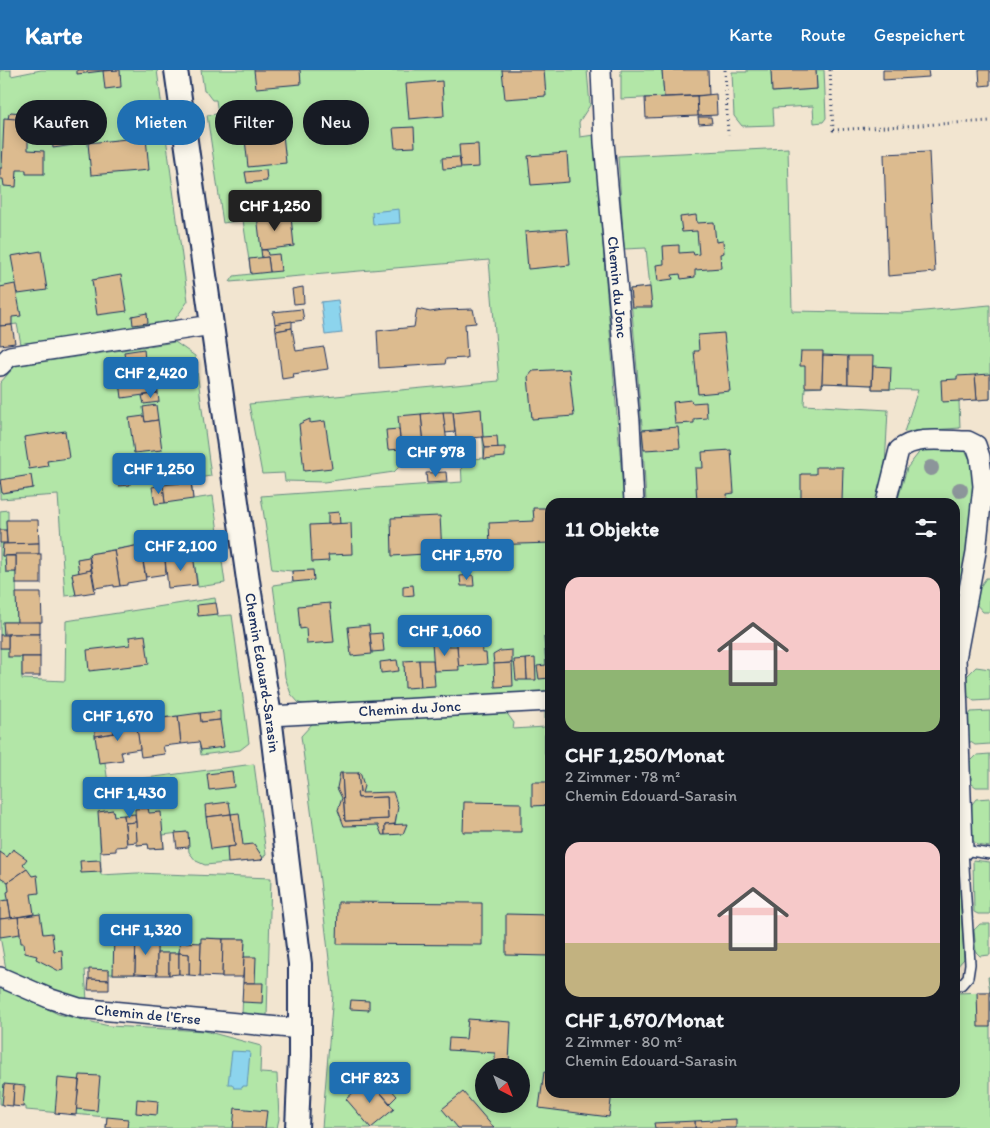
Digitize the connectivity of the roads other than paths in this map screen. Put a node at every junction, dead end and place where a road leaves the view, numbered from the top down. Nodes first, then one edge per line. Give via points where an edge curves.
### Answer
1 (176, 70) edge
2 (601, 70) edge
3 (212, 325) junction
4 (0, 366) edge
5 (634, 498) edge
6 (887, 498) edge
7 (960, 638) edge
8 (545, 701) edge
9 (270, 716) junction
10 (960, 849) edge
11 (990, 854) edge
12 (960, 859) edge
13 (0, 977) edge
14 (960, 985) dead end
15 (300, 1029) junction
16 (297, 1128) edge

1 - 3 street, Chemin Edouard-Sarasin
2 - 5 street, Chemin du Jonc via 604,142 630,422
3 - 4 street via 10,356
3 - 9 street, Chemin Edouard-Sarasin
6 - 7 street via 899,450 905,444 914,441 968,441 976,446 983,486 976,552
8 - 9 street, Chemin du Jonc
9 - 15 street, Chemin Edouard-Sarasin via 300,964
10 - 11 lane
12 - 14 lane via 970,964 968,977
13 - 15 street, Chemin de l'Erse via 79,1008
15 - 16 street, Chemin Edouard-Sarasin

